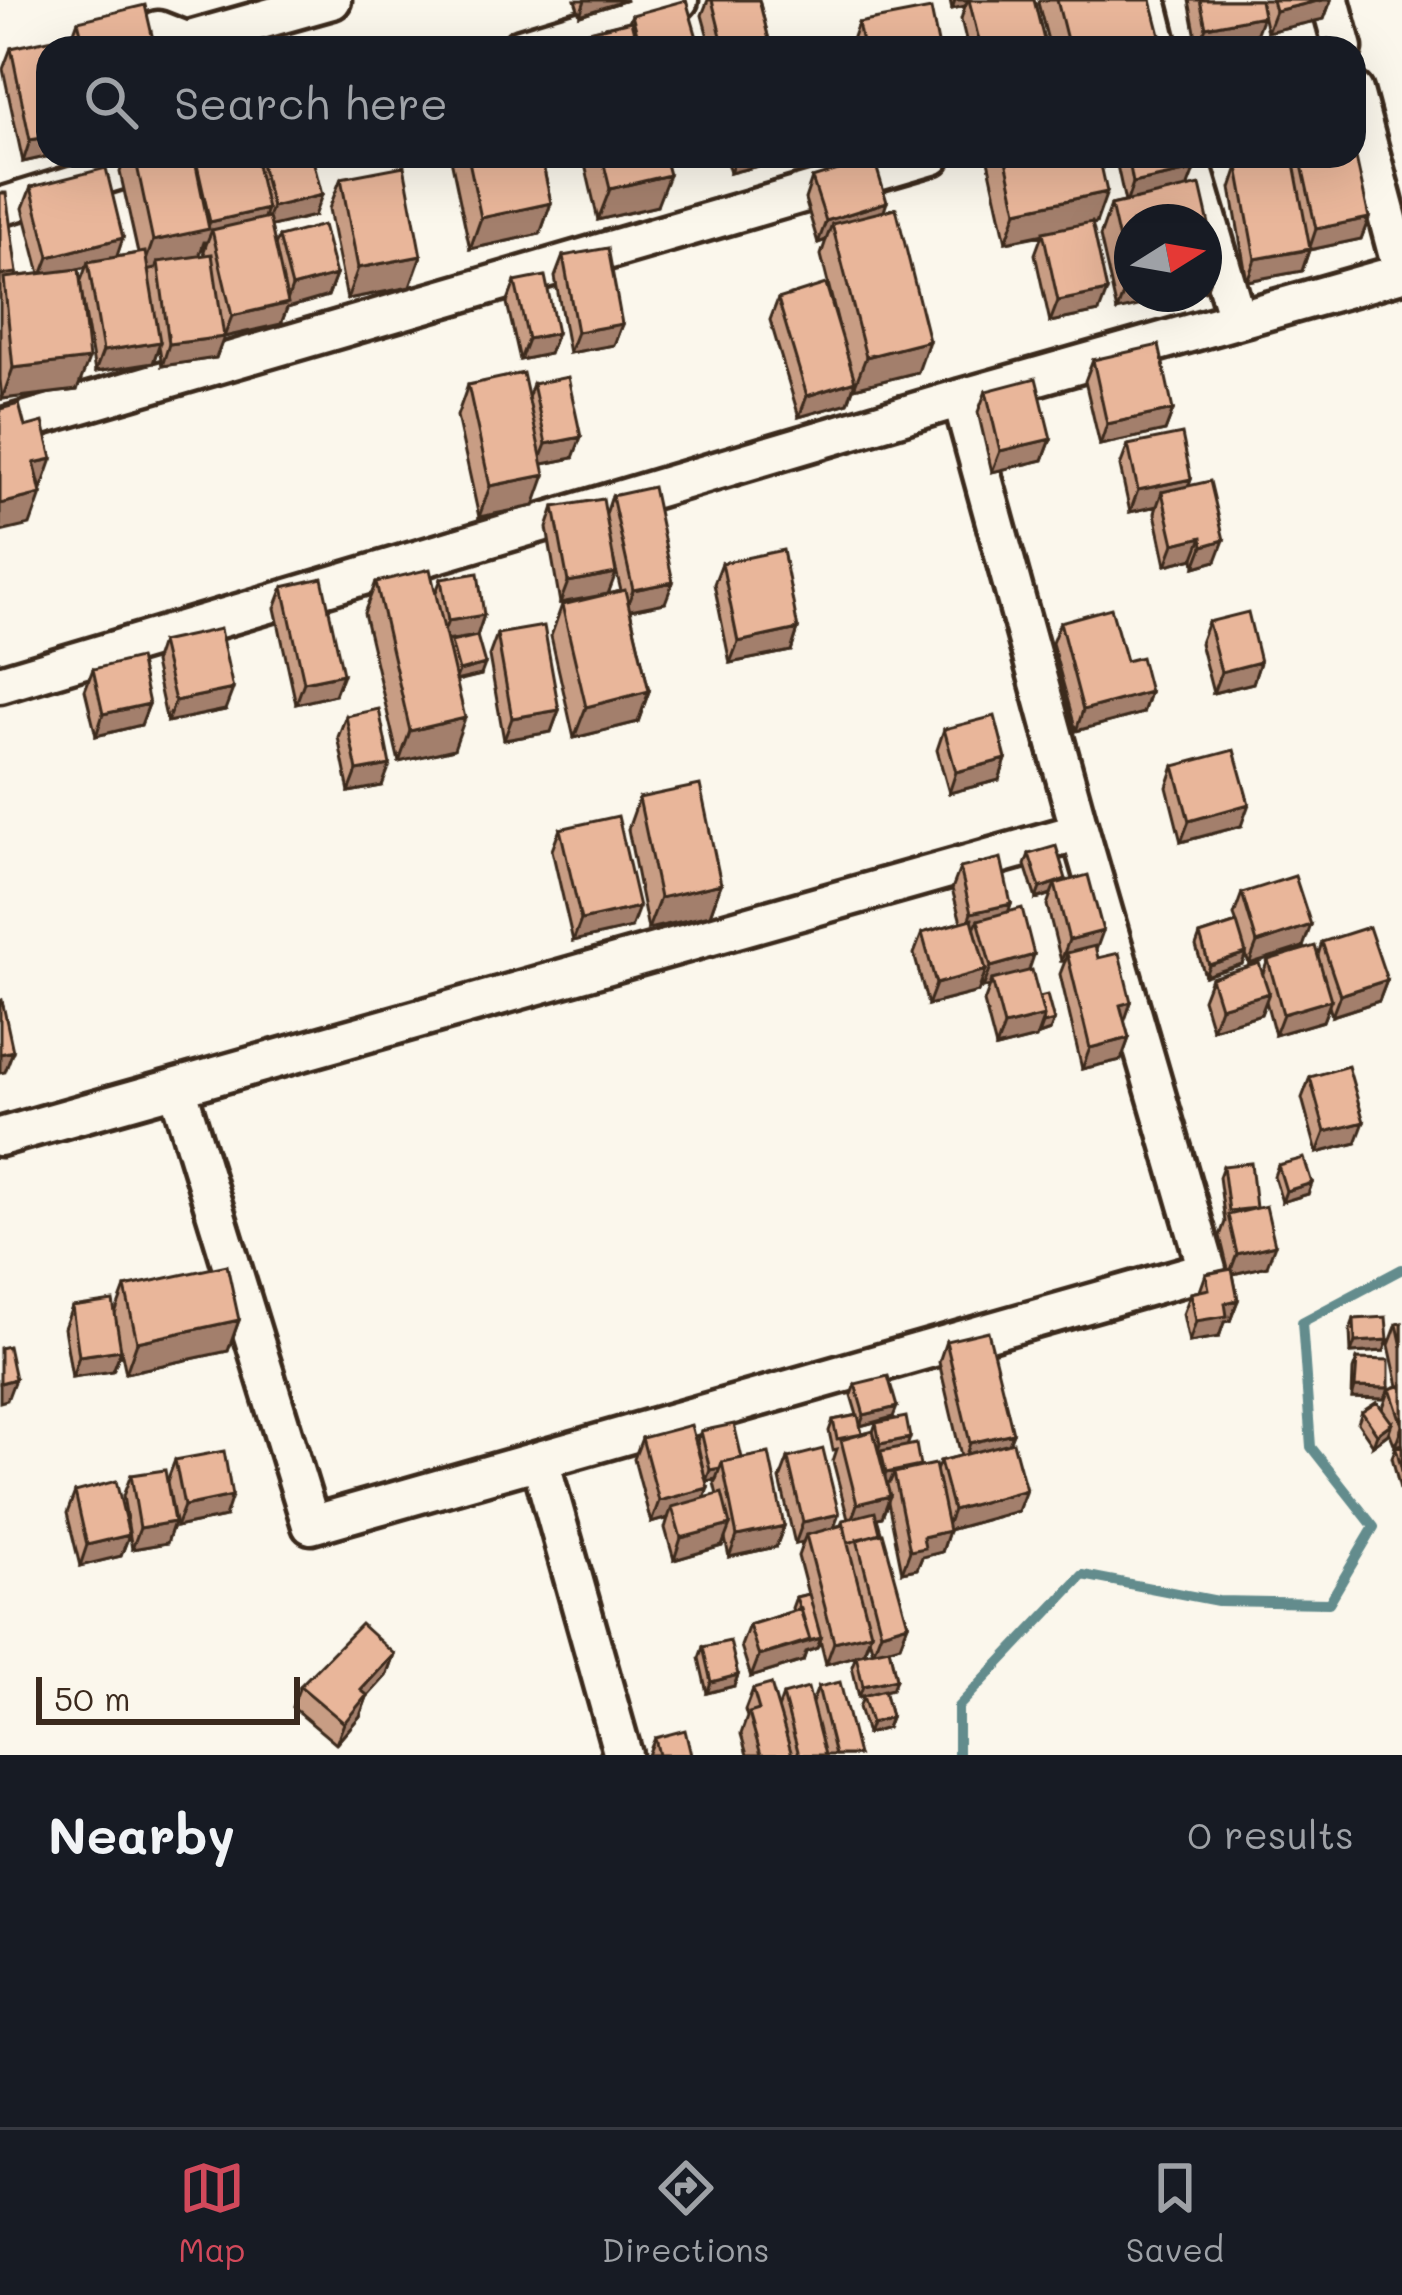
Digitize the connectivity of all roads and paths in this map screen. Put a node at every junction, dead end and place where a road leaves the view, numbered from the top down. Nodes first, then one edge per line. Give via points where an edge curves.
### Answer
1 (332, 0) edge
2 (679, 0) edge
3 (1147, 0) edge
4 (1330, 0) edge
5 (158, 30) dead end
6 (173, 36) edge
7 (204, 36) edge
8 (560, 36) edge
9 (1156, 36) edge
10 (1340, 36) edge
11 (1366, 136) edge
12 (127, 168) edge
13 (891, 168) edge
14 (1193, 168) edge
15 (0, 207) edge
16 (1402, 273) edge
17 (1237, 319) junction
18 (961, 398) junction
19 (0, 428) edge
20 (0, 684) edge
21 (1080, 832) junction
22 (177, 1087) junction
23 (0, 1137) edge
24 (540, 1460) junction
25 (622, 1755) edge

1 - 7 street
2 - 8 street
3 - 9 street
4 - 10 street
5 - 6 street
11 - 16 street
12 - 15 street
13 - 19 street
14 - 17 street
16 - 17 street
17 - 18 street
18 - 20 street
18 - 21 street
21 - 22 street
21 - 24 street via 1207,1270
22 - 23 street
22 - 24 street via 311,1525
24 - 25 street

